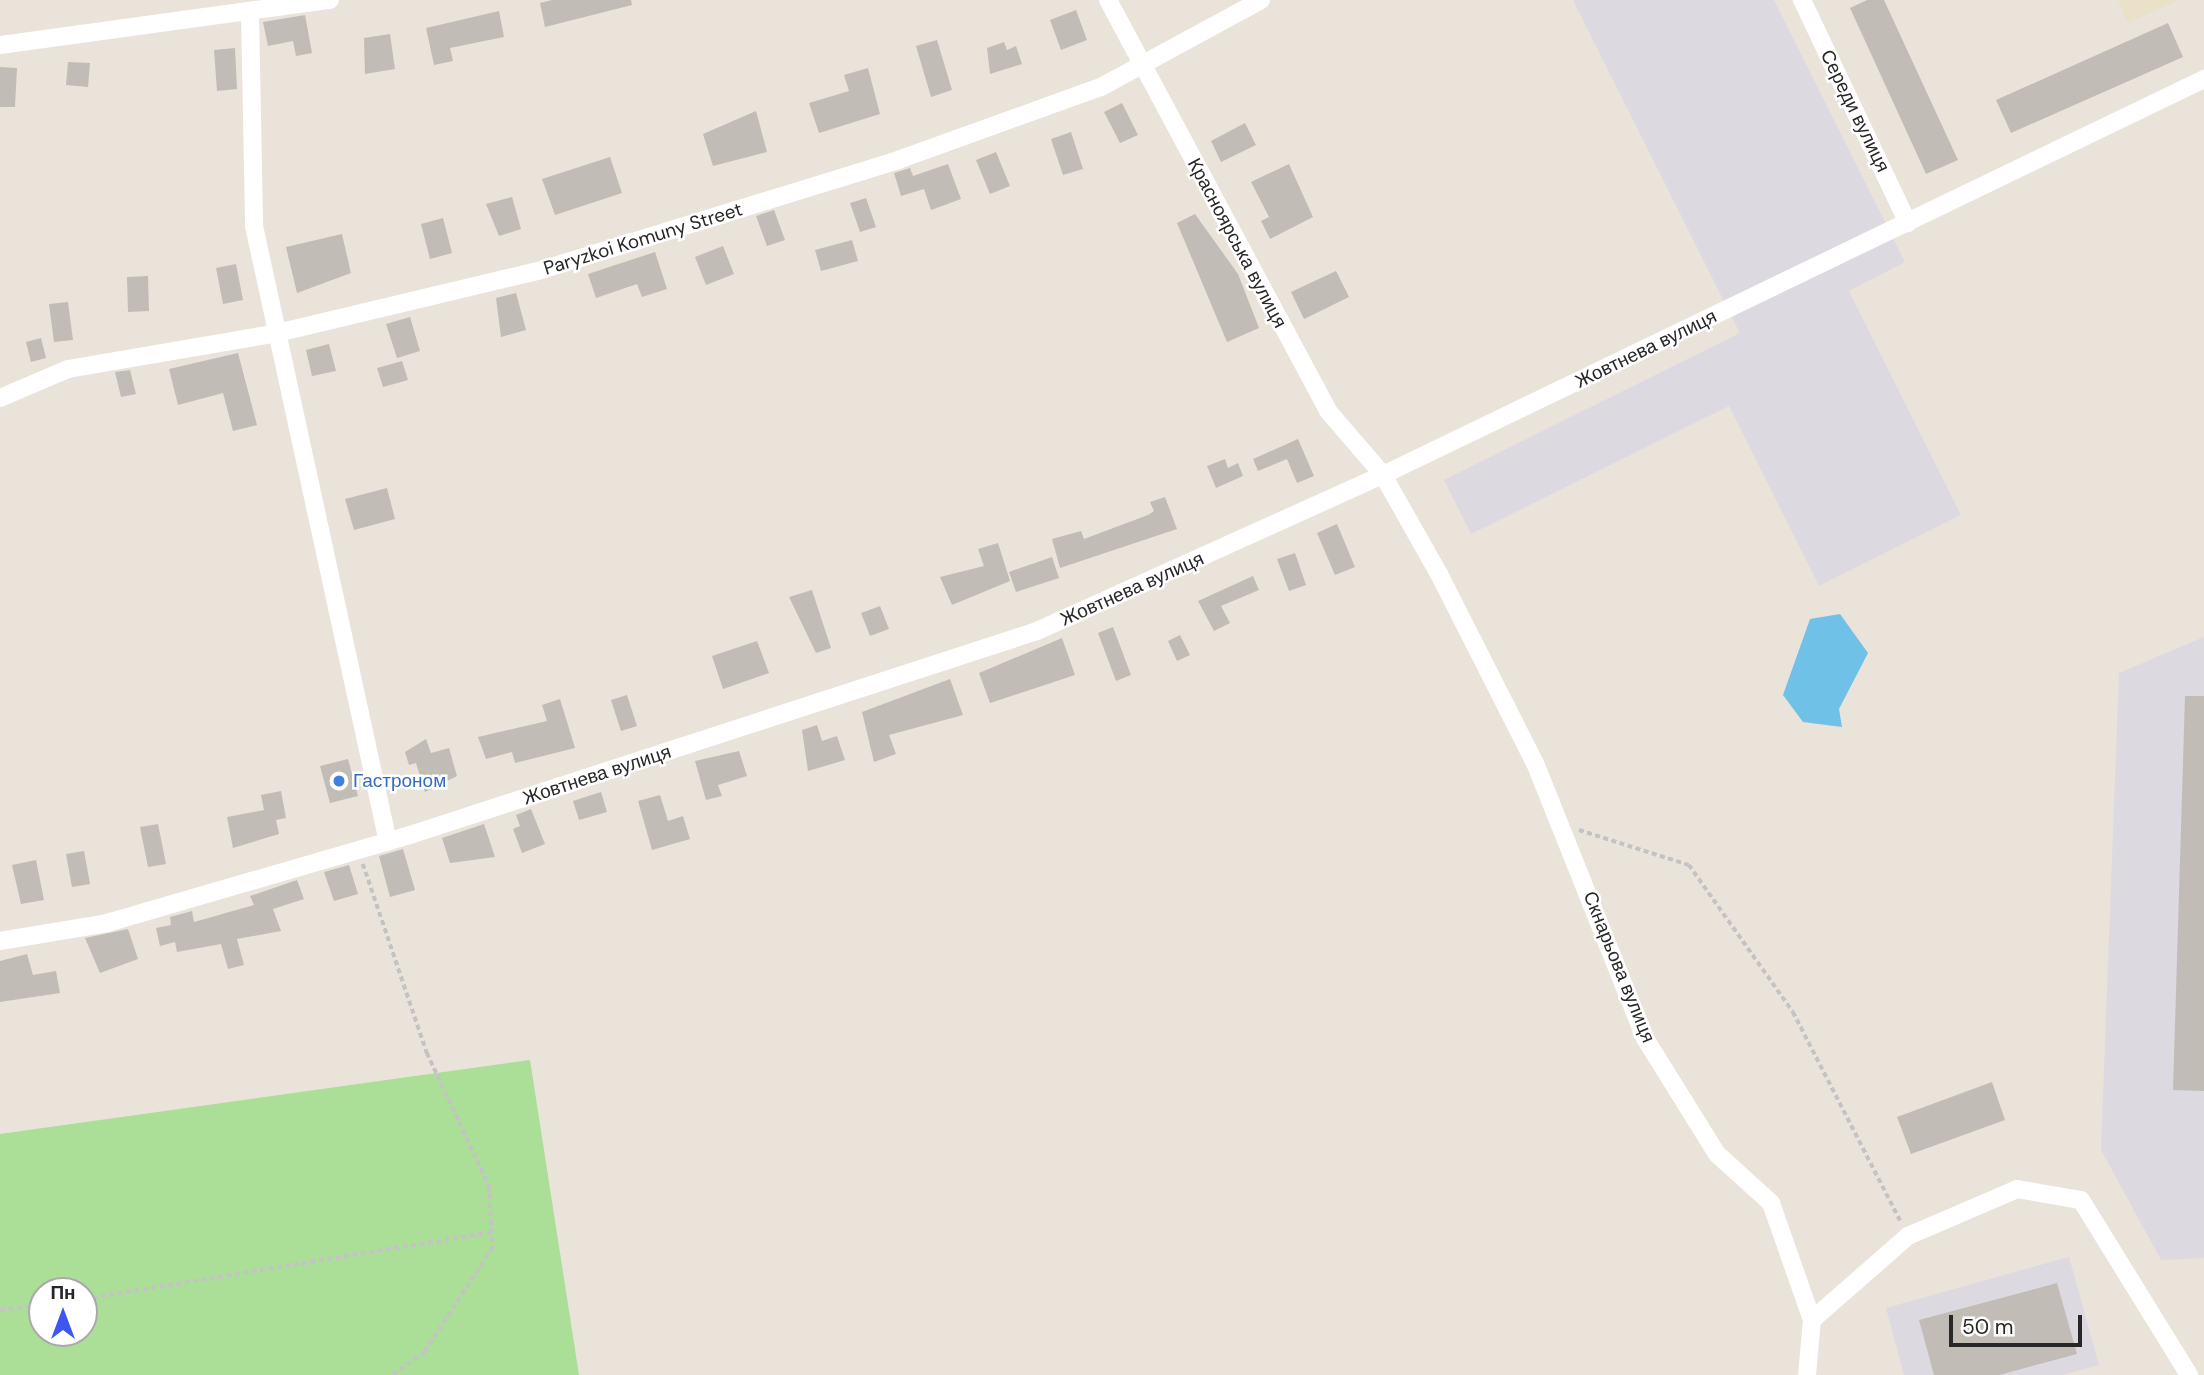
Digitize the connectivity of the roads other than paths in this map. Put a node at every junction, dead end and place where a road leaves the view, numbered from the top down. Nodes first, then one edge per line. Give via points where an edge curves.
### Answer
1 (330, 0) edge
2 (1108, 0) edge
3 (1261, 0) edge
4 (1802, 0) edge
5 (250, 12) junction
6 (0, 45) edge
7 (1142, 66) junction
8 (2204, 79) edge
9 (1909, 223) junction
10 (273, 334) junction
11 (0, 398) edge
12 (1383, 475) junction
13 (388, 842) junction
14 (0, 942) edge
15 (1812, 1320) junction
16 (1807, 1375) edge
17 (2189, 1375) edge

1 - 5 street
2 - 7 street, Красноярська вулиця
3 - 7 street, Paryzkoi Komuny Street
4 - 9 street, Середи вулиця
5 - 6 street
5 - 10 street via 254,226
7 - 10 street, Paryzkoi Komuny Street via 1101,87 898,160 564,263
7 - 12 street, Красноярська вулиця via 1328,411
8 - 9 street, Жовтнева вулиця
9 - 12 street, Жовтнева вулиця
10 - 11 street, Paryzkoi Komuny Street via 68,369
10 - 13 street
12 - 13 street, Жовтнева вулиця via 1037,631
12 - 15 street, Скнарьова вулиця via 1439,574 1560,824 1646,1040 1717,1154 1771,1203
13 - 14 street, Жовтнева вулиця via 107,923
15 - 16 street
15 - 17 street via 1908,1237 2018,1189 2081,1200

